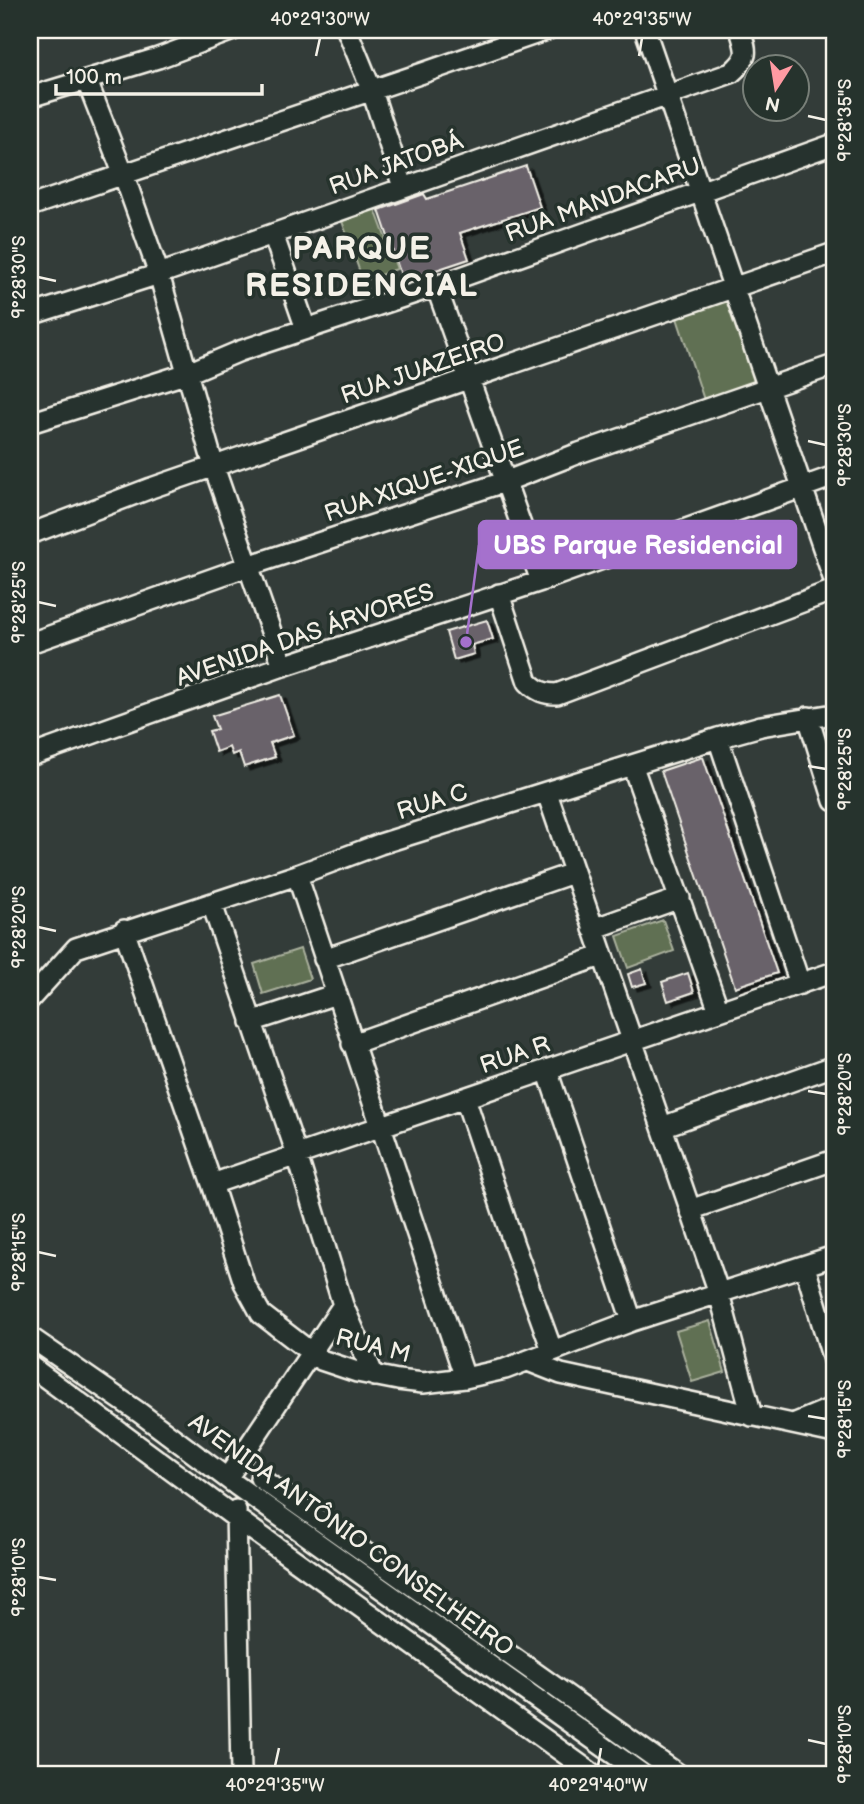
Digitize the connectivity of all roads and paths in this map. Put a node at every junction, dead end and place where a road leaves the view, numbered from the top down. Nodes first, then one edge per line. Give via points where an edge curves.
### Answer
1 (233, 30) edge
2 (348, 30) edge
3 (547, 30) edge
4 (645, 30) edge
5 (740, 30) edge
6 (87, 81) junction
7 (372, 91) junction
8 (668, 95) junction
9 (30, 97) edge
10 (834, 144) edge
11 (123, 173) junction
12 (403, 187) junction
13 (700, 191) junction
14 (30, 206) edge
15 (273, 234) junction
16 (834, 253) edge
17 (159, 274) junction
18 (436, 286) junction
19 (733, 288) junction
20 (30, 315) edge
21 (306, 329) junction
22 (834, 365) edge
23 (188, 373) junction
24 (469, 379) junction
25 (767, 388) junction
26 (30, 423) edge
27 (214, 467) junction
28 (834, 476) edge
29 (507, 481) junction
30 (802, 488) junction
31 (30, 534) edge
32 (248, 566) junction
33 (834, 580) edge
34 (541, 581) junction
35 (834, 590) edge
36 (499, 594) junction
37 (30, 643) edge
38 (283, 666) junction
39 (834, 714) edge
40 (808, 717) junction
41 (718, 738) junction
42 (30, 756) edge
43 (633, 767) junction
44 (547, 793) junction
45 (834, 801) edge
46 (573, 873) junction
47 (297, 875) junction
48 (680, 898) junction
49 (212, 904) junction
50 (593, 929) junction
51 (124, 930) junction
52 (601, 956) junction
53 (324, 958) junction
54 (834, 972) edge
55 (800, 984) junction
56 (336, 994) junction
57 (30, 999) edge
58 (719, 1011) junction
59 (251, 1022) junction
60 (633, 1041) junction
61 (352, 1044) junction
62 (834, 1066) edge
63 (547, 1070) junction
64 (465, 1098) junction
65 (381, 1126) junction
66 (662, 1127) junction
67 (297, 1155) junction
68 (834, 1160) edge
69 (212, 1184) junction
70 (690, 1210) junction
71 (834, 1256) edge
72 (805, 1267) junction
73 (719, 1293) junction
74 (343, 1305) junction
75 (632, 1321) junction
76 (30, 1337) edge
77 (552, 1350) junction
78 (311, 1353) junction
79 (528, 1361) junction
80 (834, 1363) edge
81 (30, 1366) edge
82 (374, 1376) junction
83 (465, 1378) junction
84 (834, 1407) edge
85 (752, 1416) junction
86 (793, 1424) junction
87 (834, 1433) edge
88 (260, 1478) dead end
89 (232, 1481) junction
90 (236, 1518) junction
91 (241, 1774) edge
92 (593, 1774) edge
93 (642, 1774) edge
94 (678, 1774) edge

1 - 6 street
2 - 7 street
3 - 7 street
4 - 8 street
5 - 8 street, RUA JATOBÁ via 746,54 738,67
6 - 9 street
6 - 11 street
7 - 11 street
7 - 12 street
8 - 12 street, RUA JATOBÁ
8 - 13 street
10 - 13 street, RUA MANDACARU
11 - 14 street
11 - 17 street
12 - 15 street, RUA JATOBÁ
13 - 18 street, RUA MANDACARU
13 - 19 street
15 - 17 street, RUA JATOBÁ
15 - 21 street
16 - 19 street, RUA JUAZEIRO
17 - 20 street, RUA JATOBÁ
17 - 23 street
18 - 21 street, RUA MANDACARU
18 - 24 street
19 - 24 street, RUA JUAZEIRO
19 - 25 street
21 - 23 street, RUA MANDACARU
22 - 25 street, RUA XIQUE-XIQUE
23 - 26 street, RUA MANDACARU
23 - 27 street
24 - 27 street, RUA JUAZEIRO
24 - 29 street
25 - 29 street, RUA XIQUE-XIQUE
25 - 30 street
27 - 31 street, RUA JUAZEIRO
27 - 32 street
28 - 30 street, AVENIDA DAS ÁRVORES
29 - 32 street, RUA XIQUE-XIQUE
29 - 34 street
30 - 33 street
30 - 34 street, AVENIDA DAS ÁRVORES
32 - 37 street, RUA XIQUE-XIQUE
32 - 38 street
34 - 36 street, AVENIDA DAS ÁRVORES
35 - 36 street via 557,694 542,692 528,682
36 - 38 street, AVENIDA DAS ÁRVORES
38 - 42 street, AVENIDA DAS ÁRVORES
39 - 40 street, RUA C
40 - 41 street, RUA C
40 - 45 street
41 - 43 street, RUA C
41 - 55 street
43 - 44 street, RUA C
43 - 48 street
44 - 46 street
44 - 47 street, RUA C via 380,844
46 - 50 street
46 - 53 street
47 - 49 street, RUA C
47 - 53 street
48 - 50 street
48 - 58 street
49 - 51 street, RUA C
49 - 59 street
50 - 52 street
51 - 57 street, RUA C via 76,948
51 - 69 street, RUA M
52 - 60 street
52 - 61 street
53 - 56 street
54 - 55 street, RUA R
55 - 58 street, RUA R
56 - 59 street
56 - 61 street
58 - 60 street, RUA R
59 - 67 street
60 - 63 street, RUA R
60 - 66 street
61 - 65 street
62 - 66 street
63 - 64 street, RUA R
63 - 75 street
64 - 65 street, RUA R
64 - 77 street
65 - 67 street, RUA R
65 - 83 street
66 - 70 street
67 - 69 street, RUA R
67 - 74 street
68 - 70 street
69 - 78 street, RUA M via 252,1299 261,1314
70 - 73 street
71 - 72 street, RUA M
72 - 73 street, RUA M
72 - 80 street
73 - 75 street, RUA M
73 - 85 street
74 - 78 street
74 - 82 street
75 - 77 street, RUA M
76 - 89 street, AVENIDA ANTÔNIO CONSELHEIRO
77 - 79 street, RUA M
78 - 82 street, RUA M
78 - 89 street
79 - 83 street, RUA M
79 - 85 street via 561,1374
81 - 90 street
82 - 83 street, RUA M via 424,1383
84 - 86 street
85 - 86 street
86 - 87 street
88 - 94 street
89 - 90 street
89 - 93 street, AVENIDA ANTÔNIO CONSELHEIRO
90 - 91 street
90 - 92 street

